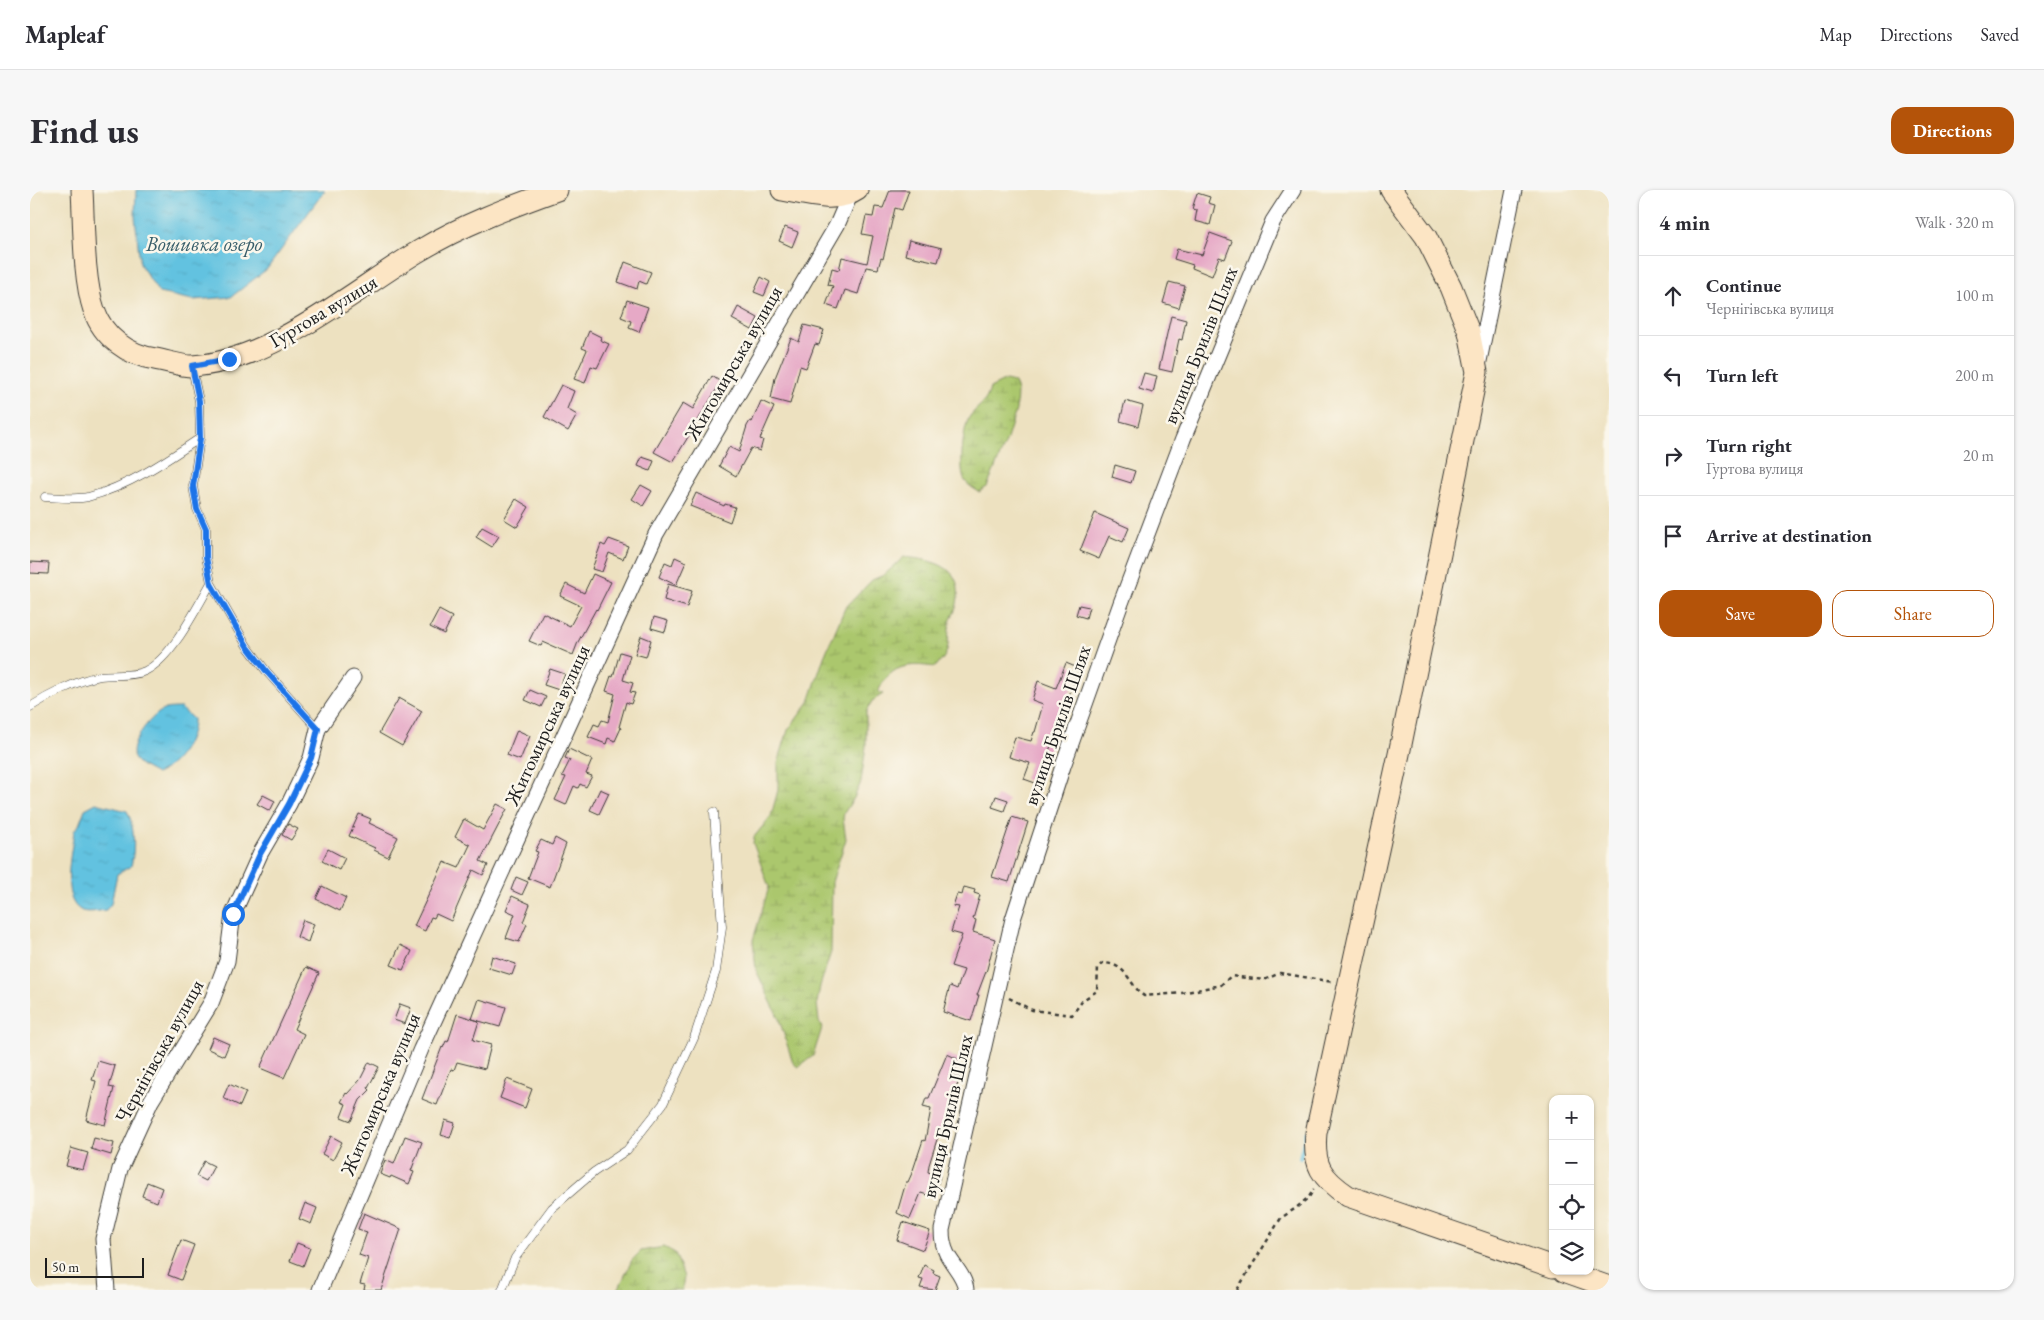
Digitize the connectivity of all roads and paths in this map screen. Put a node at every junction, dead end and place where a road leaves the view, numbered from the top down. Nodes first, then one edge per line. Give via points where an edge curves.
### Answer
1 (82, 190) edge
2 (557, 190) edge
3 (782, 190) edge
4 (1293, 190) edge
5 (1391, 190) edge
6 (1514, 190) edge
7 (853, 193) edge
8 (192, 366) junction
9 (1477, 372) junction
10 (200, 438) junction
11 (45, 497) dead end
12 (211, 584) junction
13 (353, 678) dead end
14 (30, 707) edge
15 (318, 729) junction
16 (714, 812) dead end
17 (1338, 983) dead end
18 (996, 990) junction
19 (1323, 1175) junction
20 (1549, 1266) edge
21 (1575, 1275) edge
22 (1609, 1287) edge
23 (107, 1290) edge
24 (320, 1290) edge
25 (502, 1290) edge
26 (966, 1290) edge
27 (1237, 1290) edge

1 - 8 street, Гуртова вулиця via 88,285 94,311 104,330 123,348 145,358
2 - 8 street, Гуртова вулиця via 471,223 420,250 284,338 229,359
3 - 7 street via 831,197
4 - 18 street, вулиця Брилів Шлях via 1272,221 1183,439 1121,603 1012,919
5 - 9 street via 1426,237 1452,287 1469,332
6 - 9 street
7 - 24 street, Житомирська вулиця via 656,534 420,1049
8 - 10 lane via 199,401
9 - 19 street via 1399,754 1316,1133 1315,1150
10 - 11 lane via 127,482 86,498
10 - 12 lane via 193,486 197,509 206,529 206,557
12 - 14 lane via 185,628 158,663 144,672 98,676 50,694
12 - 15 lane via 247,646
13 - 15 street, Чернігівська вулиця
15 - 23 street, Чернігівська вулиця via 311,758 260,854 233,914 227,961 211,1003 151,1101 120,1169 103,1239
16 - 25 lane via 722,927 716,971 694,1038 663,1104 627,1150 594,1172 552,1208 515,1258
17 - 18 path via 1280,973 1264,980 1231,976 1221,985 1182,994 1144,996 1123,970 1113,963 1103,963 1098,967 1097,991 1083,1000 1072,1015 1032,1010
18 - 26 street, вулиця Брилів Шлях via 942,1230 942,1242
19 - 20 street via 1332,1186 1348,1196
19 - 27 path via 1309,1196 1282,1218
21 - 22 street

